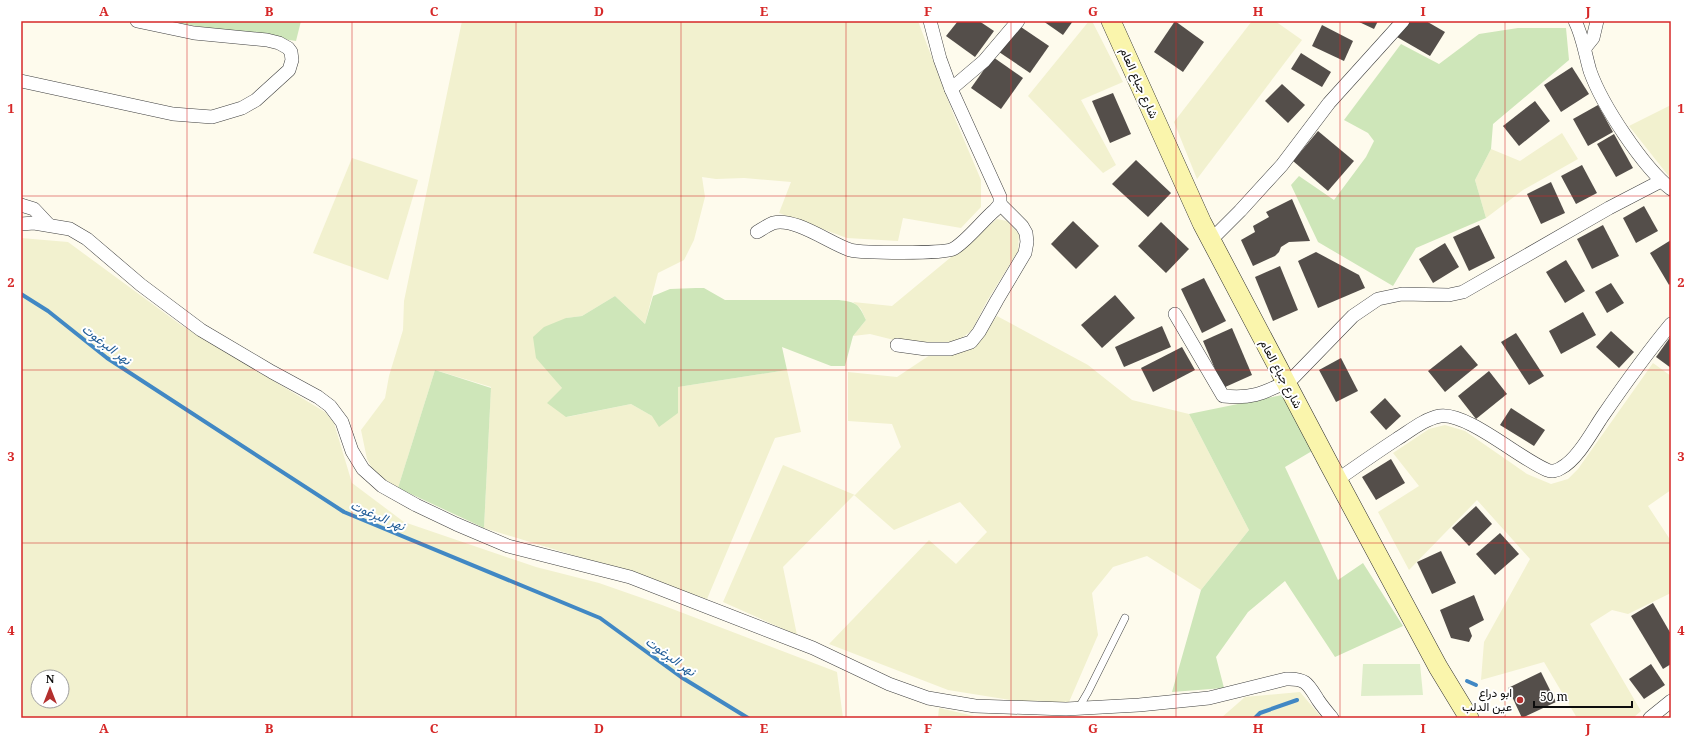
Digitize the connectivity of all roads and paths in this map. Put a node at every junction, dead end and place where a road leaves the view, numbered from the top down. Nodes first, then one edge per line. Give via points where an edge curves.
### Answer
1 (137, 21) edge
2 (930, 21) edge
3 (1018, 21) edge
4 (1111, 21) edge
5 (1403, 21) edge
6 (1575, 21) edge
7 (1597, 21) edge
8 (1585, 48) junction
9 (21, 81) edge
10 (951, 89) junction
11 (1666, 185) edge
12 (1000, 204) junction
13 (21, 205) edge
14 (21, 224) edge
15 (49, 225) junction
16 (757, 232) dead end
17 (1211, 240) junction
18 (1175, 314) dead end
19 (1671, 324) edge
20 (897, 345) dead end
21 (1286, 383) junction
22 (1337, 480) junction
23 (1125, 618) dead end
24 (1671, 701) edge
25 (1078, 709) junction
26 (1332, 718) edge
27 (1469, 718) edge
28 (1650, 718) edge

1 - 9 street via 194,33 279,43 288,48 292,60 288,70 256,100 242,108 212,117 173,114
2 - 10 street
3 - 10 street via 984,61
4 - 17 main road, شارع جباع العام
5 - 17 street via 1329,103 1282,165
6 - 8 street
7 - 8 street via 1594,38
8 - 11 street via 1590,71 1602,97 1630,142
10 - 12 street via 986,163 1000,197
11 - 21 street via 1610,208 1463,292 1448,295 1402,294 1378,299 1353,316
12 - 16 street via 961,243 946,251 851,250 788,223 774,223
12 - 20 street via 1022,226 1027,242 1025,253 979,332 971,342 950,349
13 - 15 street via 34,209
14 - 15 street
15 - 25 street via 70,229 87,239 200,330 318,397 330,406 342,422 352,452 363,469 382,486 456,524 508,546 630,577 813,648 889,684 928,698 975,706
17 - 21 main road, شارع جباع العام
18 - 21 street via 1223,396 1240,398 1261,394
19 - 22 street via 1580,449 1567,465 1560,469 1548,470 1463,421 1444,416 1429,420 1410,430
21 - 22 main road, شارع جباع العام
22 - 27 main road, شارع جباع العام via 1438,667
23 - 25 lane
24 - 28 street
25 - 26 street via 1202,699 1286,679 1296,679 1304,681 1311,688

